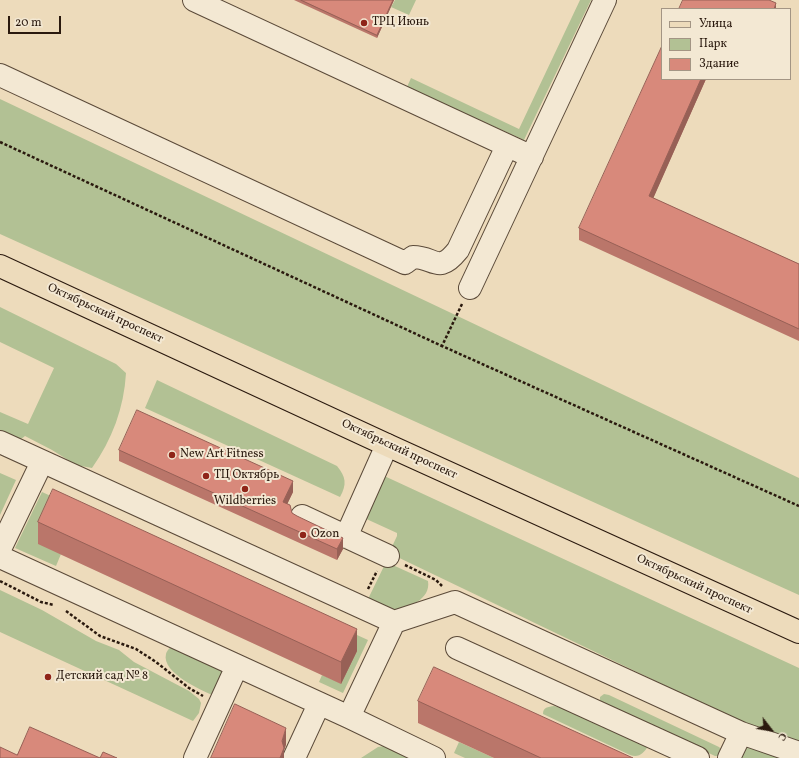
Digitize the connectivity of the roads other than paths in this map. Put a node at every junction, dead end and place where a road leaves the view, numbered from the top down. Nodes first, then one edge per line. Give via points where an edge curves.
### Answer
1 (194, 0) edge
2 (605, 0) edge
3 (0, 75) edge
4 (508, 146) junction
5 (532, 157) junction
6 (0, 266) edge
7 (470, 288) road end
8 (0, 442) edge
9 (387, 445) junction
10 (42, 462) junction
11 (302, 516) dead end
12 (346, 537) junction
13 (0, 549) edge
14 (388, 556) road end
15 (0, 557) edge
16 (394, 622) junction
17 (799, 632) edge
18 (457, 648) dead end
19 (237, 666) junction
20 (319, 704) junction
21 (349, 718) junction
22 (742, 733) junction
23 (799, 752) edge
24 (195, 758) edge
25 (294, 758) edge
26 (434, 758) edge
27 (698, 758) edge
28 (729, 758) edge

1 - 4 lane
2 - 5 lane
3 - 4 lane via 405,263 413,257 420,257 436,264 450,260 458,250
4 - 5 lane
5 - 7 lane
6 - 9 main road, Октябрьский проспект
8 - 10 lane
9 - 12 lane
9 - 17 main road, Октябрьский проспект
10 - 13 lane
10 - 16 lane
11 - 12 lane
12 - 14 lane
15 - 19 lane
16 - 21 lane
16 - 22 lane via 455,602
18 - 27 lane
19 - 20 lane
19 - 24 lane
20 - 21 lane
20 - 25 lane
21 - 26 lane
22 - 23 lane
22 - 28 lane

